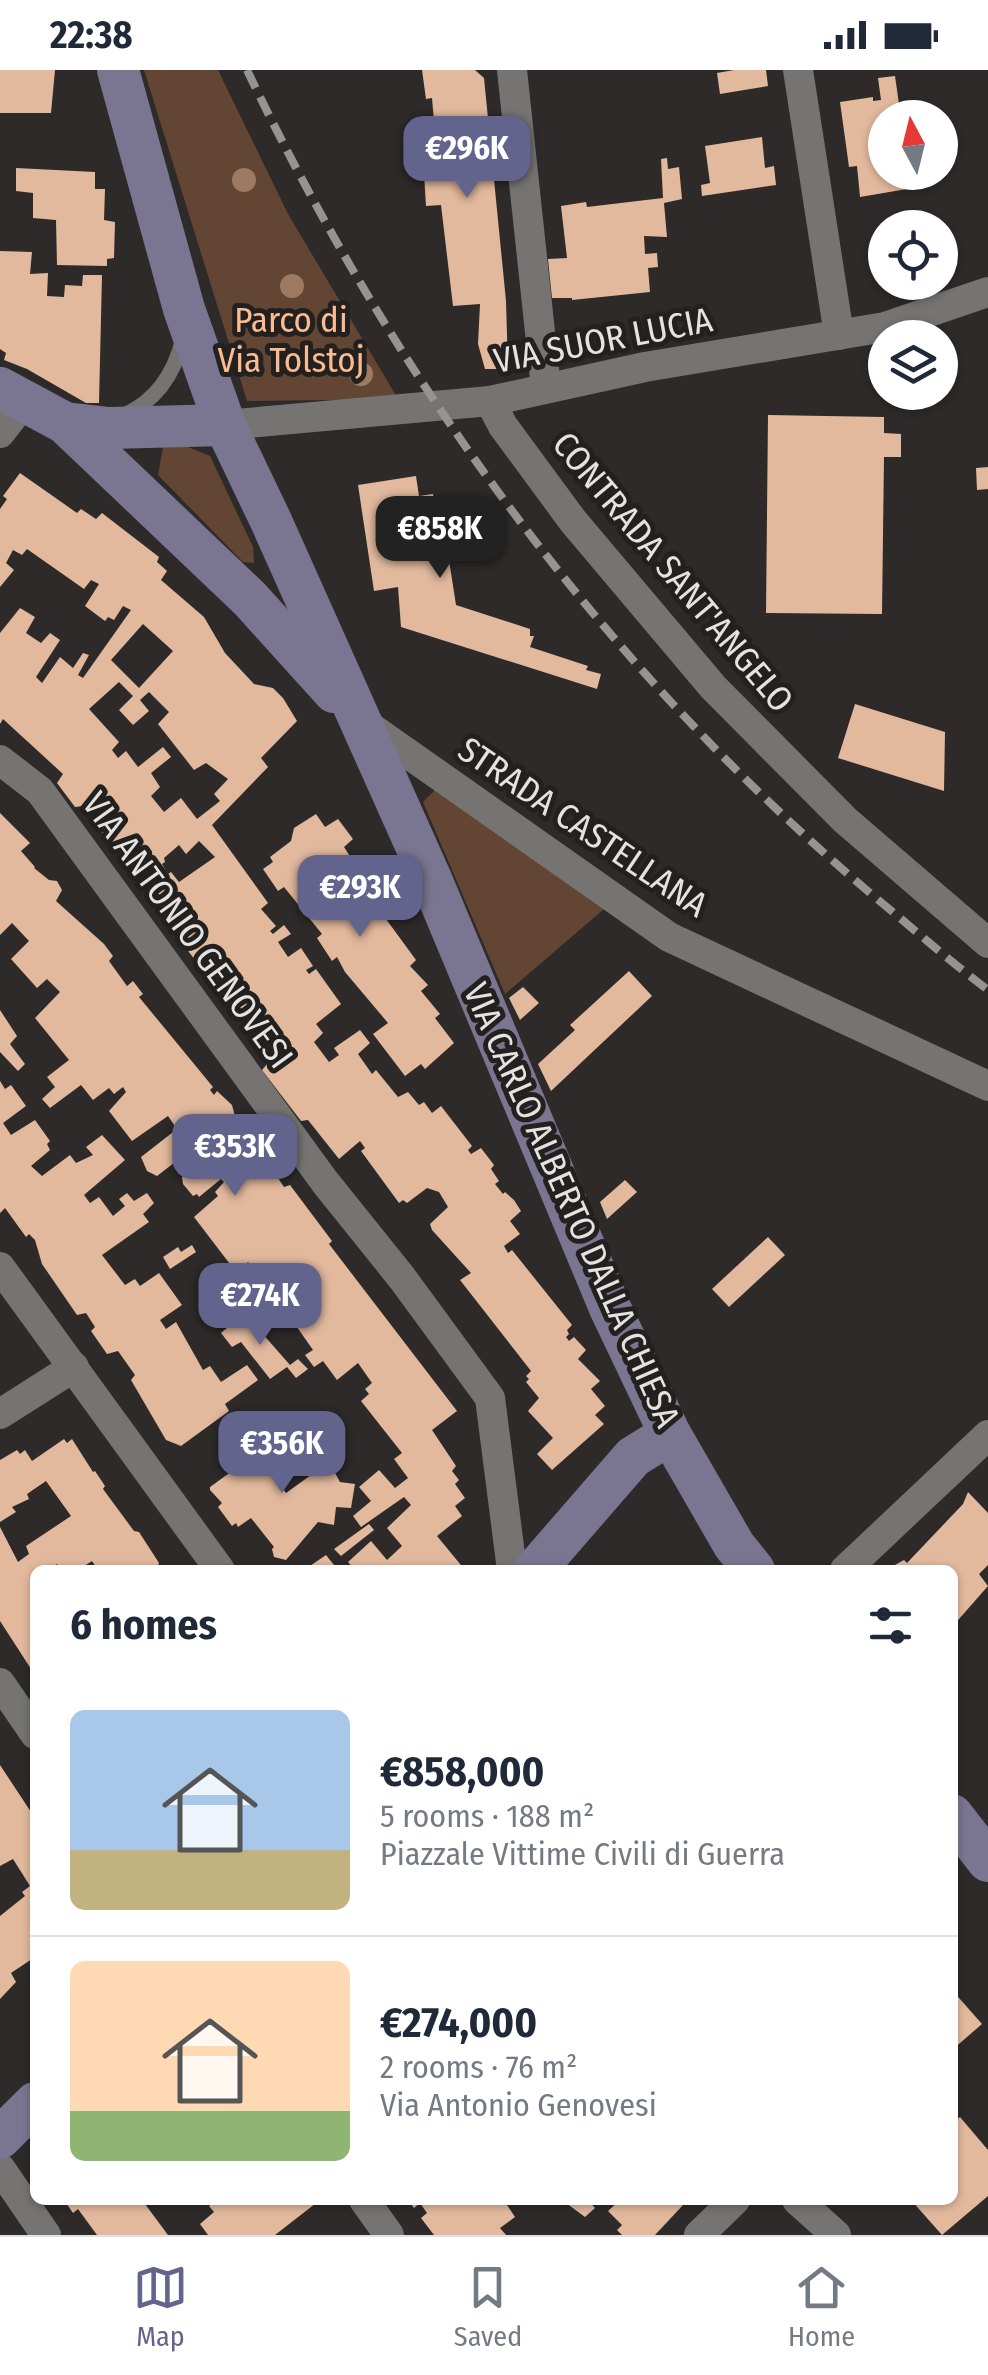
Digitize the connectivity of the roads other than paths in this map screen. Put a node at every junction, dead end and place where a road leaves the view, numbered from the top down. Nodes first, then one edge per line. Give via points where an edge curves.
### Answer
1 (118, 70) edge
2 (512, 70) edge
3 (798, 70) edge
4 (988, 292) edge
5 (184, 309) junction
6 (839, 335) junction
7 (546, 388) junction
8 (490, 400) junction
9 (8, 407) edge
10 (65, 423) junction
11 (225, 425) junction
12 (360, 720) junction
13 (0, 760) edge
14 (988, 942) edge
15 (988, 1086) edge
16 (0, 1267) edge
17 (74, 1366) junction
18 (0, 1414) edge
19 (670, 1434) junction
20 (988, 1436) edge
21 (216, 1565) edge
22 (511, 1565) edge
23 (539, 1565) edge
24 (750, 1565) edge
25 (850, 1565) edge
26 (0, 1683) edge
27 (30, 1727) edge
28 (958, 1823) edge
29 (988, 1862) edge
30 (30, 2107) edge
31 (0, 2138) edge
32 (0, 2168) edge
33 (368, 2205) edge
34 (731, 2205) edge
35 (803, 2205) edge
36 (46, 2235) edge
37 (389, 2235) edge
38 (699, 2235) edge
39 (836, 2235) edge

1 - 5 street, VIA CARLO ALBERTO DALLA CHIESA
2 - 7 street
3 - 6 street
4 - 6 street, VIA SUOR LUCIA via 884,328
5 - 10 lane via 179,356 154,396 113,420
5 - 11 street, VIA CARLO ALBERTO DALLA CHIESA
6 - 7 street, VIA SUOR LUCIA
7 - 8 street, VIA SUOR LUCIA
8 - 11 street, VIA SUOR LUCIA
8 - 14 street, CONTRADA SANT'ANGELO via 573,521 713,688 845,820
9 - 10 street
10 - 11 street via 145,435
10 - 12 street via 136,483
11 - 12 street, VIA CARLO ALBERTO DALLA CHIESA
12 - 15 street, STRADA CASTELLANA via 669,937
12 - 19 street, VIA CARLO ALBERTO DALLA CHIESA
13 - 22 street, VIA ANTONIO GENOVESI via 40,791 490,1398
16 - 17 street
17 - 18 street
17 - 21 street
19 - 23 street via 633,1457
19 - 24 street, VIA CARLO ALBERTO DALLA CHIESA
20 - 25 street
26 - 27 street
28 - 29 street
30 - 31 street
32 - 36 street
33 - 37 street
34 - 38 street
35 - 39 street

